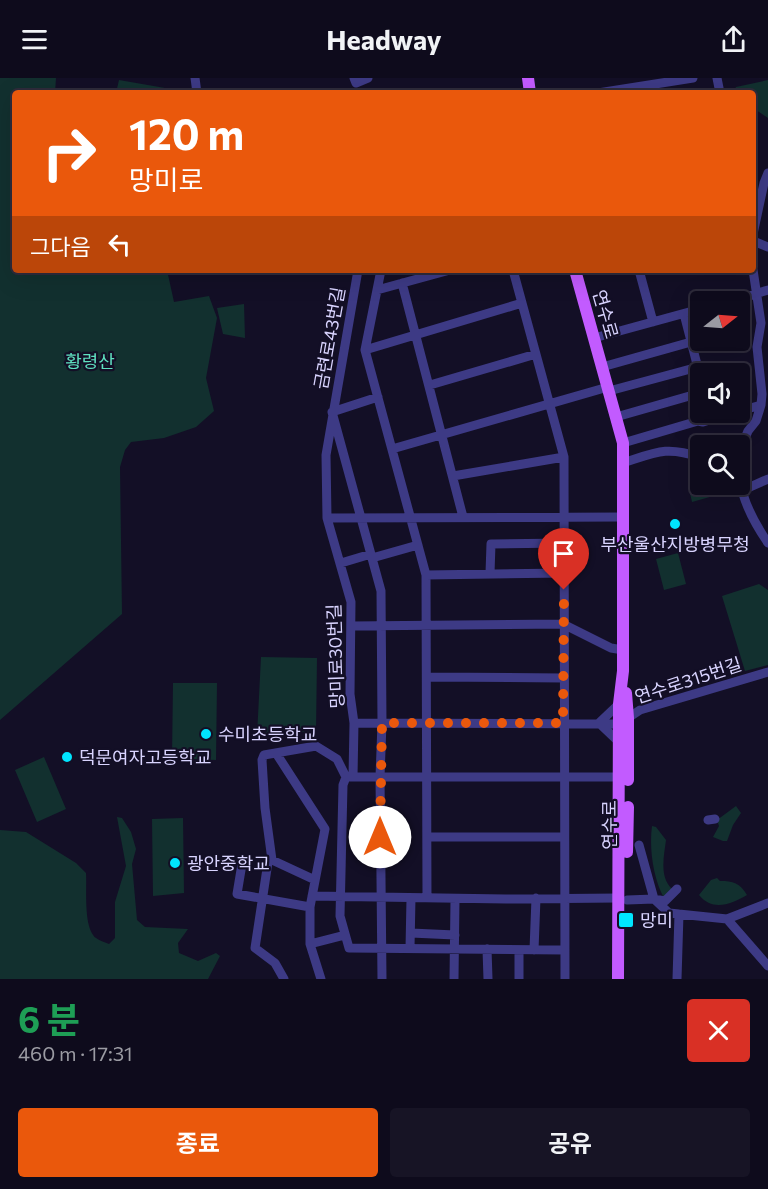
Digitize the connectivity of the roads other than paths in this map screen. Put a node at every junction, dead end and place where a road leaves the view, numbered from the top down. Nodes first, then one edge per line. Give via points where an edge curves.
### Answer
1 (368, 78) edge
2 (693, 78) edge
3 (355, 81) edge
4 (617, 90) edge
5 (768, 173) edge
6 (756, 220) edge
7 (357, 273) edge
8 (380, 273) edge
9 (439, 273) edge
10 (514, 273) edge
11 (576, 273) edge
12 (640, 273) edge
13 (754, 273) edge
14 (402, 283) junction
15 (377, 290) junction
16 (768, 290) edge
17 (757, 294) junction
18 (750, 296) edge
19 (522, 303) junction
20 (690, 312) edge
21 (684, 314) junction
22 (653, 322) junction
23 (417, 335) junction
24 (594, 338) junction
25 (690, 338) edge
26 (690, 342) edge
27 (365, 350) junction
28 (536, 354) junction
29 (602, 367) junction
30 (690, 374) edge
31 (430, 385) junction
32 (608, 389) junction
33 (690, 396) edge
34 (378, 397) junction
35 (550, 405) junction
36 (761, 405) junction
37 (750, 408) edge
38 (332, 412) junction
39 (616, 417) junction
40 (691, 423) edge
41 (443, 435) junction
42 (747, 435) edge
43 (623, 443) junction
44 (392, 450) junction
45 (690, 454) edge
46 (564, 457) junction
47 (623, 463) junction
48 (453, 476) junction
49 (768, 479) edge
50 (750, 487) edge
51 (743, 495) edge
52 (463, 517) junction
53 (564, 517) junction
54 (623, 517) junction
55 (327, 518) junction
56 (360, 518) junction
57 (410, 518) junction
58 (767, 540) edge
59 (564, 543) junction
60 (418, 545) junction
61 (371, 556) junction
62 (341, 563) junction
63 (490, 573) junction
64 (564, 573) junction
65 (426, 575) junction
66 (563, 624) junction
67 (382, 625) junction
68 (351, 626) junction
69 (426, 626) junction
70 (623, 650) junction
71 (623, 671) junction
72 (768, 672) edge
73 (427, 677) junction
74 (563, 678) junction
75 (619, 704) junction
76 (624, 721) junction
77 (354, 723) junction
78 (382, 723) junction
79 (563, 723) junction
80 (599, 723) junction
81 (427, 724) junction
82 (620, 743) junction
83 (276, 753) junction
84 (350, 777) junction
85 (380, 777) junction
86 (427, 777) junction
87 (564, 777) junction
88 (620, 777) junction
89 (427, 837) junction
90 (564, 837) junction
91 (639, 845) dead end
92 (272, 860) junction
93 (242, 864) dead end
94 (315, 880) junction
95 (677, 889) dead end
96 (312, 896) junction
97 (340, 897) junction
98 (380, 898) junction
99 (411, 898) junction
100 (427, 898) junction
101 (536, 898) junction
102 (564, 898) junction
103 (263, 899) junction
104 (455, 899) junction
105 (623, 899) junction
106 (654, 899) junction
107 (768, 903) edge
108 (310, 907) junction
109 (679, 915) junction
110 (727, 919) junction
111 (411, 933) junction
112 (345, 935) junction
113 (455, 935) junction
114 (310, 944) junction
115 (382, 948) junction
116 (410, 948) junction
117 (455, 949) junction
118 (487, 949) junction
119 (519, 950) junction
120 (534, 950) junction
121 (565, 950) junction
122 (768, 966) edge
123 (284, 979) edge
124 (321, 979) edge
125 (382, 979) edge
126 (454, 979) edge
127 (488, 979) edge
128 (519, 979) edge
129 (565, 979) edge
130 (618, 979) edge
131 (626, 979) edge
132 (677, 979) edge

1 - 3 street
2 - 4 street
5 - 6 street
7 - 38 street, 금련로43번길
8 - 15 street
9 - 14 street
10 - 19 street
11 - 24 main road, 연수로
12 - 22 street
13 - 17 street
14 - 15 street
14 - 23 street
15 - 27 street
16 - 17 street
17 - 18 street
17 - 36 street
19 - 23 street
19 - 28 street
20 - 21 street
21 - 22 street
21 - 25 street
22 - 24 street
23 - 27 street
23 - 31 street
24 - 29 main road, 연수로
26 - 29 street, 연수로
27 - 34 street
28 - 31 street
28 - 35 street
29 - 32 main road, 연수로
30 - 32 street
31 - 41 street
32 - 35 street
32 - 39 main road, 연수로
33 - 39 street
34 - 38 street
34 - 44 street
35 - 41 street
35 - 46 street
36 - 37 street
36 - 42 street
38 - 55 street, 망미로30번길 via 326,455
38 - 56 street
39 - 43 main road, 연수로
40 - 43 street
41 - 44 street
41 - 48 street
43 - 47 main road, 연수로
44 - 57 street
45 - 47 street via 663,450
46 - 48 street
46 - 53 street
47 - 54 main road, 연수로
48 - 52 street
49 - 50 street
51 - 58 street
52 - 53 street
52 - 57 street
53 - 54 street
53 - 59 street
54 - 70 main road, 연수로
55 - 56 street
55 - 62 street, 망미로30번길
56 - 57 street
56 - 61 street
57 - 60 street
59 - 63 street via 491,544
59 - 64 street
60 - 61 street
60 - 65 street
61 - 62 street
61 - 67 street via 381,591
62 - 68 street, 망미로30번길 via 351,602
63 - 64 street
63 - 65 street
64 - 66 street
65 - 69 street
66 - 69 street
66 - 70 street
66 - 74 street
67 - 68 street
67 - 69 street
67 - 78 street
68 - 77 street, 망미로30번길 via 350,694
69 - 73 street
70 - 71 main road, 연수로
71 - 75 main road, 연수로
71 - 76 main road, 연수로
72 - 76 street, 연수로315번길 via 640,710
73 - 74 street
73 - 81 street
74 - 79 street
75 - 76 main road, 연수로
75 - 80 street
76 - 80 street
76 - 82 main road, 연수로
76 - 105 main road, 연수로
77 - 78 street
77 - 84 street, 망미로30번길
78 - 81 street
78 - 85 street
79 - 80 street
79 - 81 street
79 - 87 street
80 - 82 street
81 - 86 street
82 - 88 main road, 연수로
83 - 84 street via 316,746 337,759
83 - 92 street via 264,755 262,760
83 - 94 street via 325,829
84 - 85 street
84 - 97 street, 망미로30번길 via 343,785
85 - 86 street
85 - 98 street
86 - 87 street
86 - 89 street
87 - 88 street
87 - 90 street
88 - 105 main road, 연수로
89 - 90 street
89 - 100 street
90 - 102 street
91 - 106 street
92 - 94 street
92 - 103 street via 268,862
93 - 103 street via 237,894
94 - 96 street
95 - 106 street via 665,901
96 - 97 street
96 - 108 street
97 - 98 street
97 - 112 street, 망미로30번길
98 - 99 street
98 - 115 street
99 - 100 street
99 - 111 street
100 - 104 street
101 - 102 street
101 - 104 street
101 - 120 street
102 - 105 street
102 - 121 street
103 - 108 street
103 - 123 street via 255,948 275,963
104 - 113 street
105 - 106 street
105 - 130 main road, 연수로
105 - 131 main road, 연수로
106 - 109 street via 669,914
107 - 110 street
108 - 114 street
109 - 110 street
109 - 132 street
110 - 122 street
111 - 113 street
111 - 116 street
112 - 114 street
112 - 115 street, 망미로30번길 via 349,948
113 - 117 street
114 - 124 street
115 - 116 street
115 - 125 street
116 - 117 street
117 - 118 street
117 - 126 street
118 - 119 street
118 - 127 street
119 - 120 street
119 - 128 street
120 - 121 street
121 - 129 street

